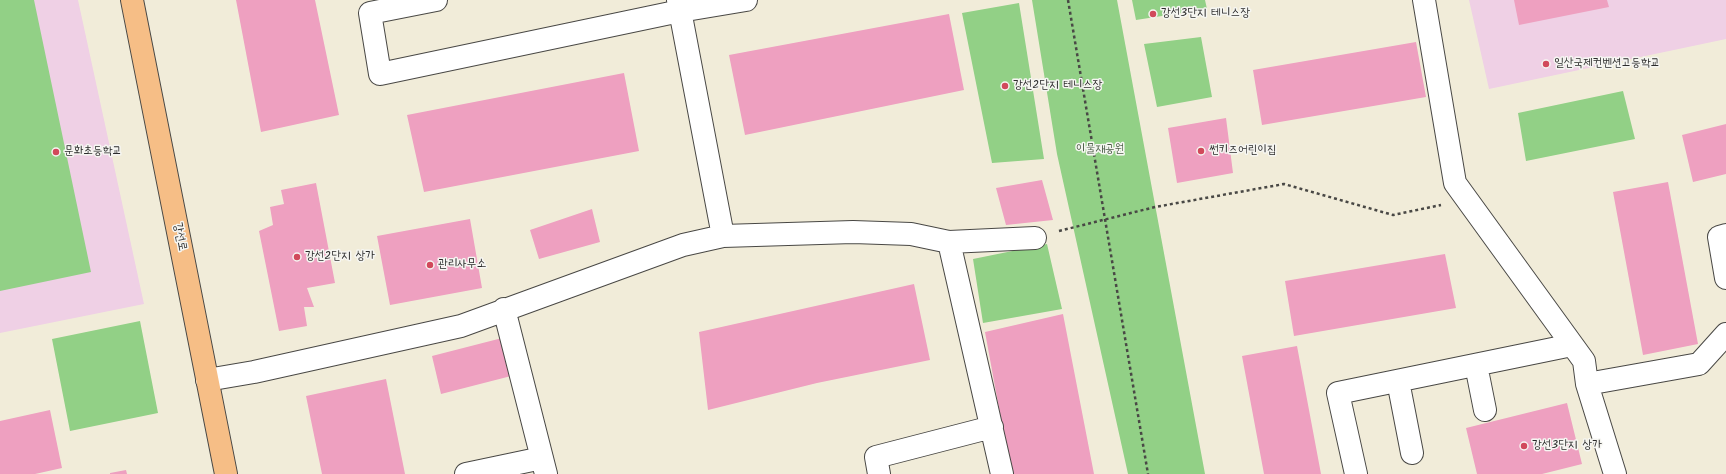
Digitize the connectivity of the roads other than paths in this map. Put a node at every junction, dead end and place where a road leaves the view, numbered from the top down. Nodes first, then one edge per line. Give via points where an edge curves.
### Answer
1 (132, 0) edge
2 (436, 0) edge
3 (746, 0) edge
4 (1424, 0) edge
5 (679, 5) edge
6 (723, 236) junction
7 (1726, 236) edge
8 (1035, 238) road end
9 (950, 242) junction
10 (1726, 278) edge
11 (504, 309) junction
12 (1726, 334) edge
13 (1572, 345) junction
14 (1476, 365) junction
15 (207, 380) junction
16 (1398, 381) junction
17 (1587, 384) junction
18 (1485, 410) dead end
19 (992, 427) junction
20 (1412, 453) dead end
21 (544, 466) edge
22 (226, 474) edge
23 (466, 474) edge
24 (879, 474) edge
25 (1002, 474) edge
26 (1356, 474) edge
27 (1615, 474) edge

1 - 15 main road, 강선로
2 - 5 lane via 370,13 380,74
3 - 5 lane
4 - 13 lane via 1455,183
5 - 6 lane
6 - 9 lane via 853,232 911,234
6 - 11 lane via 683,245
7 - 10 lane via 1719,237
8 - 9 lane
9 - 19 lane
11 - 15 lane via 461,326 266,370
11 - 21 lane
12 - 17 lane via 1699,364
13 - 14 lane
13 - 17 lane via 1584,361
14 - 16 lane
14 - 18 lane
15 - 22 main road, 강선로
16 - 20 lane
16 - 26 lane via 1338,393
17 - 27 lane
19 - 24 lane via 876,457
19 - 25 lane
21 - 23 lane

